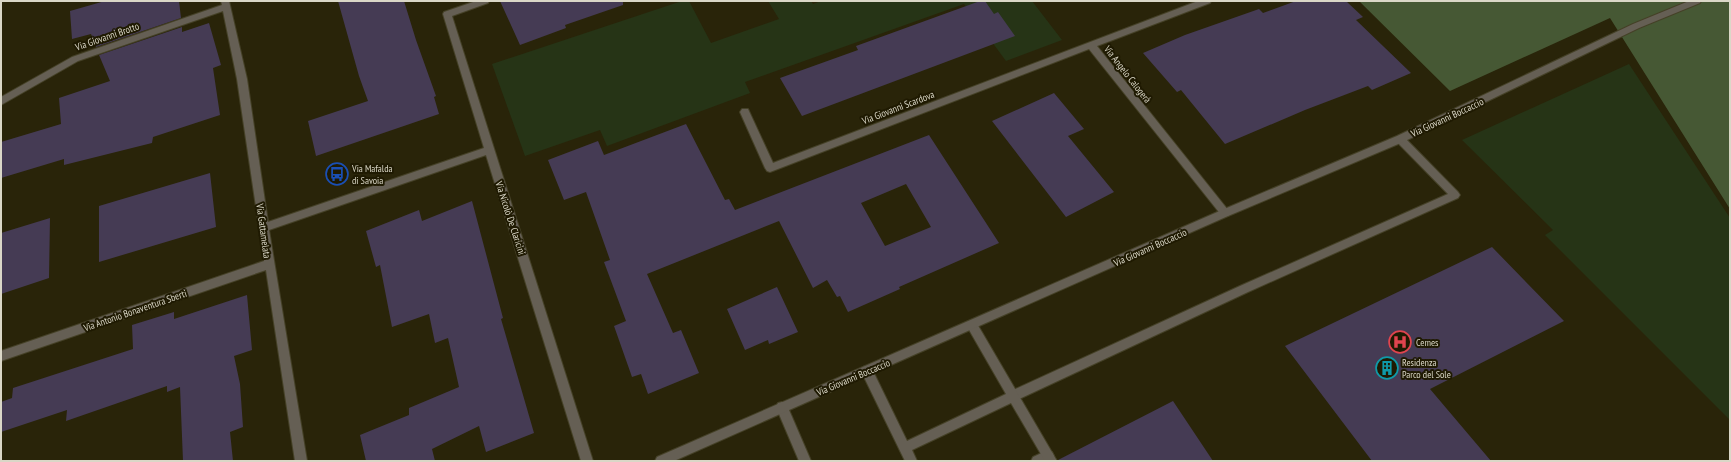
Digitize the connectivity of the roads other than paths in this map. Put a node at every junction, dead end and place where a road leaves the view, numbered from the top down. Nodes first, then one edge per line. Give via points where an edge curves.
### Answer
1 (485, 1) edge
2 (1207, 1) edge
3 (1697, 1) edge
4 (225, 4) edge
5 (1091, 45) junction
6 (1, 101) edge
7 (745, 112) dead end
8 (1400, 139) junction
9 (490, 150) junction
10 (1225, 213) junction
11 (264, 228) junction
12 (269, 264) junction
13 (972, 325) junction
14 (1, 356) edge
15 (867, 371) junction
16 (1013, 396) junction
17 (782, 407) junction
18 (904, 448) junction
19 (1050, 458) edge
20 (301, 461) edge
21 (587, 461) edge
22 (661, 461) edge
23 (806, 461) edge
24 (911, 461) edge
25 (1037, 461) edge

1 - 9 street, Via Nicolò De Claricini via 447,14
2 - 5 street, Via Angelo Calogerà
3 - 8 street, Via Giovanni Boccaccio via 1636,26
4 - 6 street, Via Giovanni Brotto via 75,59
4 - 11 street, Via Gattamelata via 242,79
5 - 7 street, Via Giovanni Scardova via 770,168
5 - 10 street, Via Angelo Calogerà
8 - 10 street, Via Giovanni Boccaccio
8 - 16 street via 1455,195
9 - 11 street
9 - 21 street, Via Nicolò De Claricini
10 - 13 street, Via Giovanni Boccaccio
11 - 12 street, Via Gattamelata
12 - 14 street, Via Antonio Bonaventura Sberti
12 - 20 street, Via Gattamelata
13 - 15 street, Via Giovanni Boccaccio
13 - 16 street
15 - 17 street, Via Giovanni Boccaccio
15 - 18 street
16 - 18 street
16 - 19 street
17 - 22 street, Via Giovanni Boccaccio
17 - 23 street
18 - 24 street
19 - 25 street

